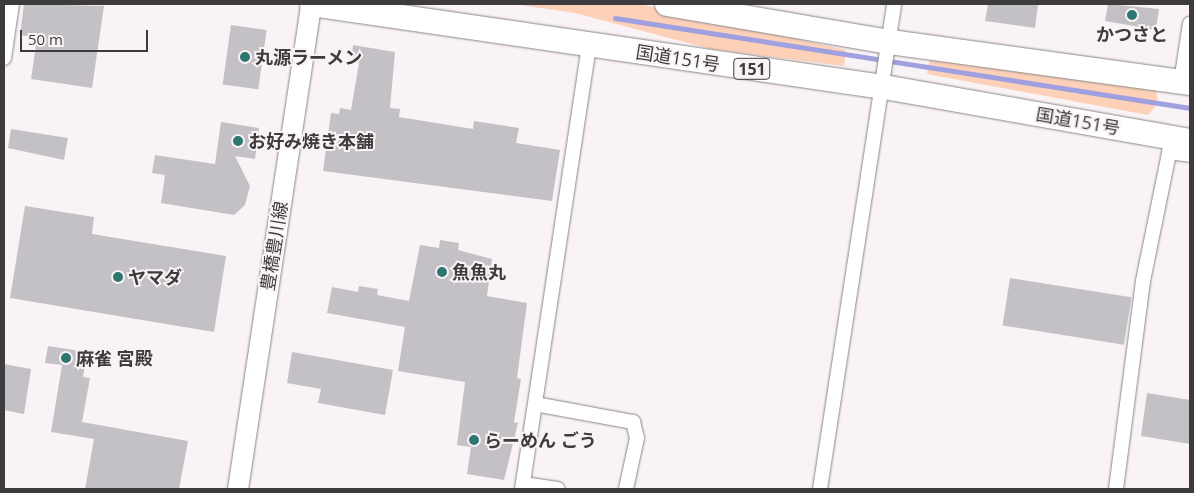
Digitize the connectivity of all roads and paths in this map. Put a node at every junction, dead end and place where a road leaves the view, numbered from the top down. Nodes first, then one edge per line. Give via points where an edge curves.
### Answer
1 (12, 4) edge
2 (312, 4) edge
3 (667, 4) edge
4 (894, 4) edge
5 (1190, 24) edge
6 (890, 42) junction
7 (589, 44) junction
8 (4, 58) edge
9 (1186, 74) edge
10 (884, 87) junction
11 (1177, 144) edge
12 (1190, 155) edge
13 (535, 404) junction
14 (523, 486) edge
15 (238, 489) edge
16 (558, 489) edge
17 (626, 489) edge
18 (820, 489) edge
19 (1116, 489) edge

1 - 8 street
2 - 7 highway, 国道151号 / 151
2 - 15 main road, 豊橋豊川線
3 - 6 highway
4 - 6 street
5 - 9 street
6 - 9 highway
6 - 10 street
7 - 10 highway, 国道151号 / 151
7 - 13 street
10 - 11 highway, 国道151号 / 151
10 - 18 street
11 - 12 street
11 - 19 street via 1144,281
13 - 14 street
13 - 17 street via 633,422 637,438
14 - 16 street

